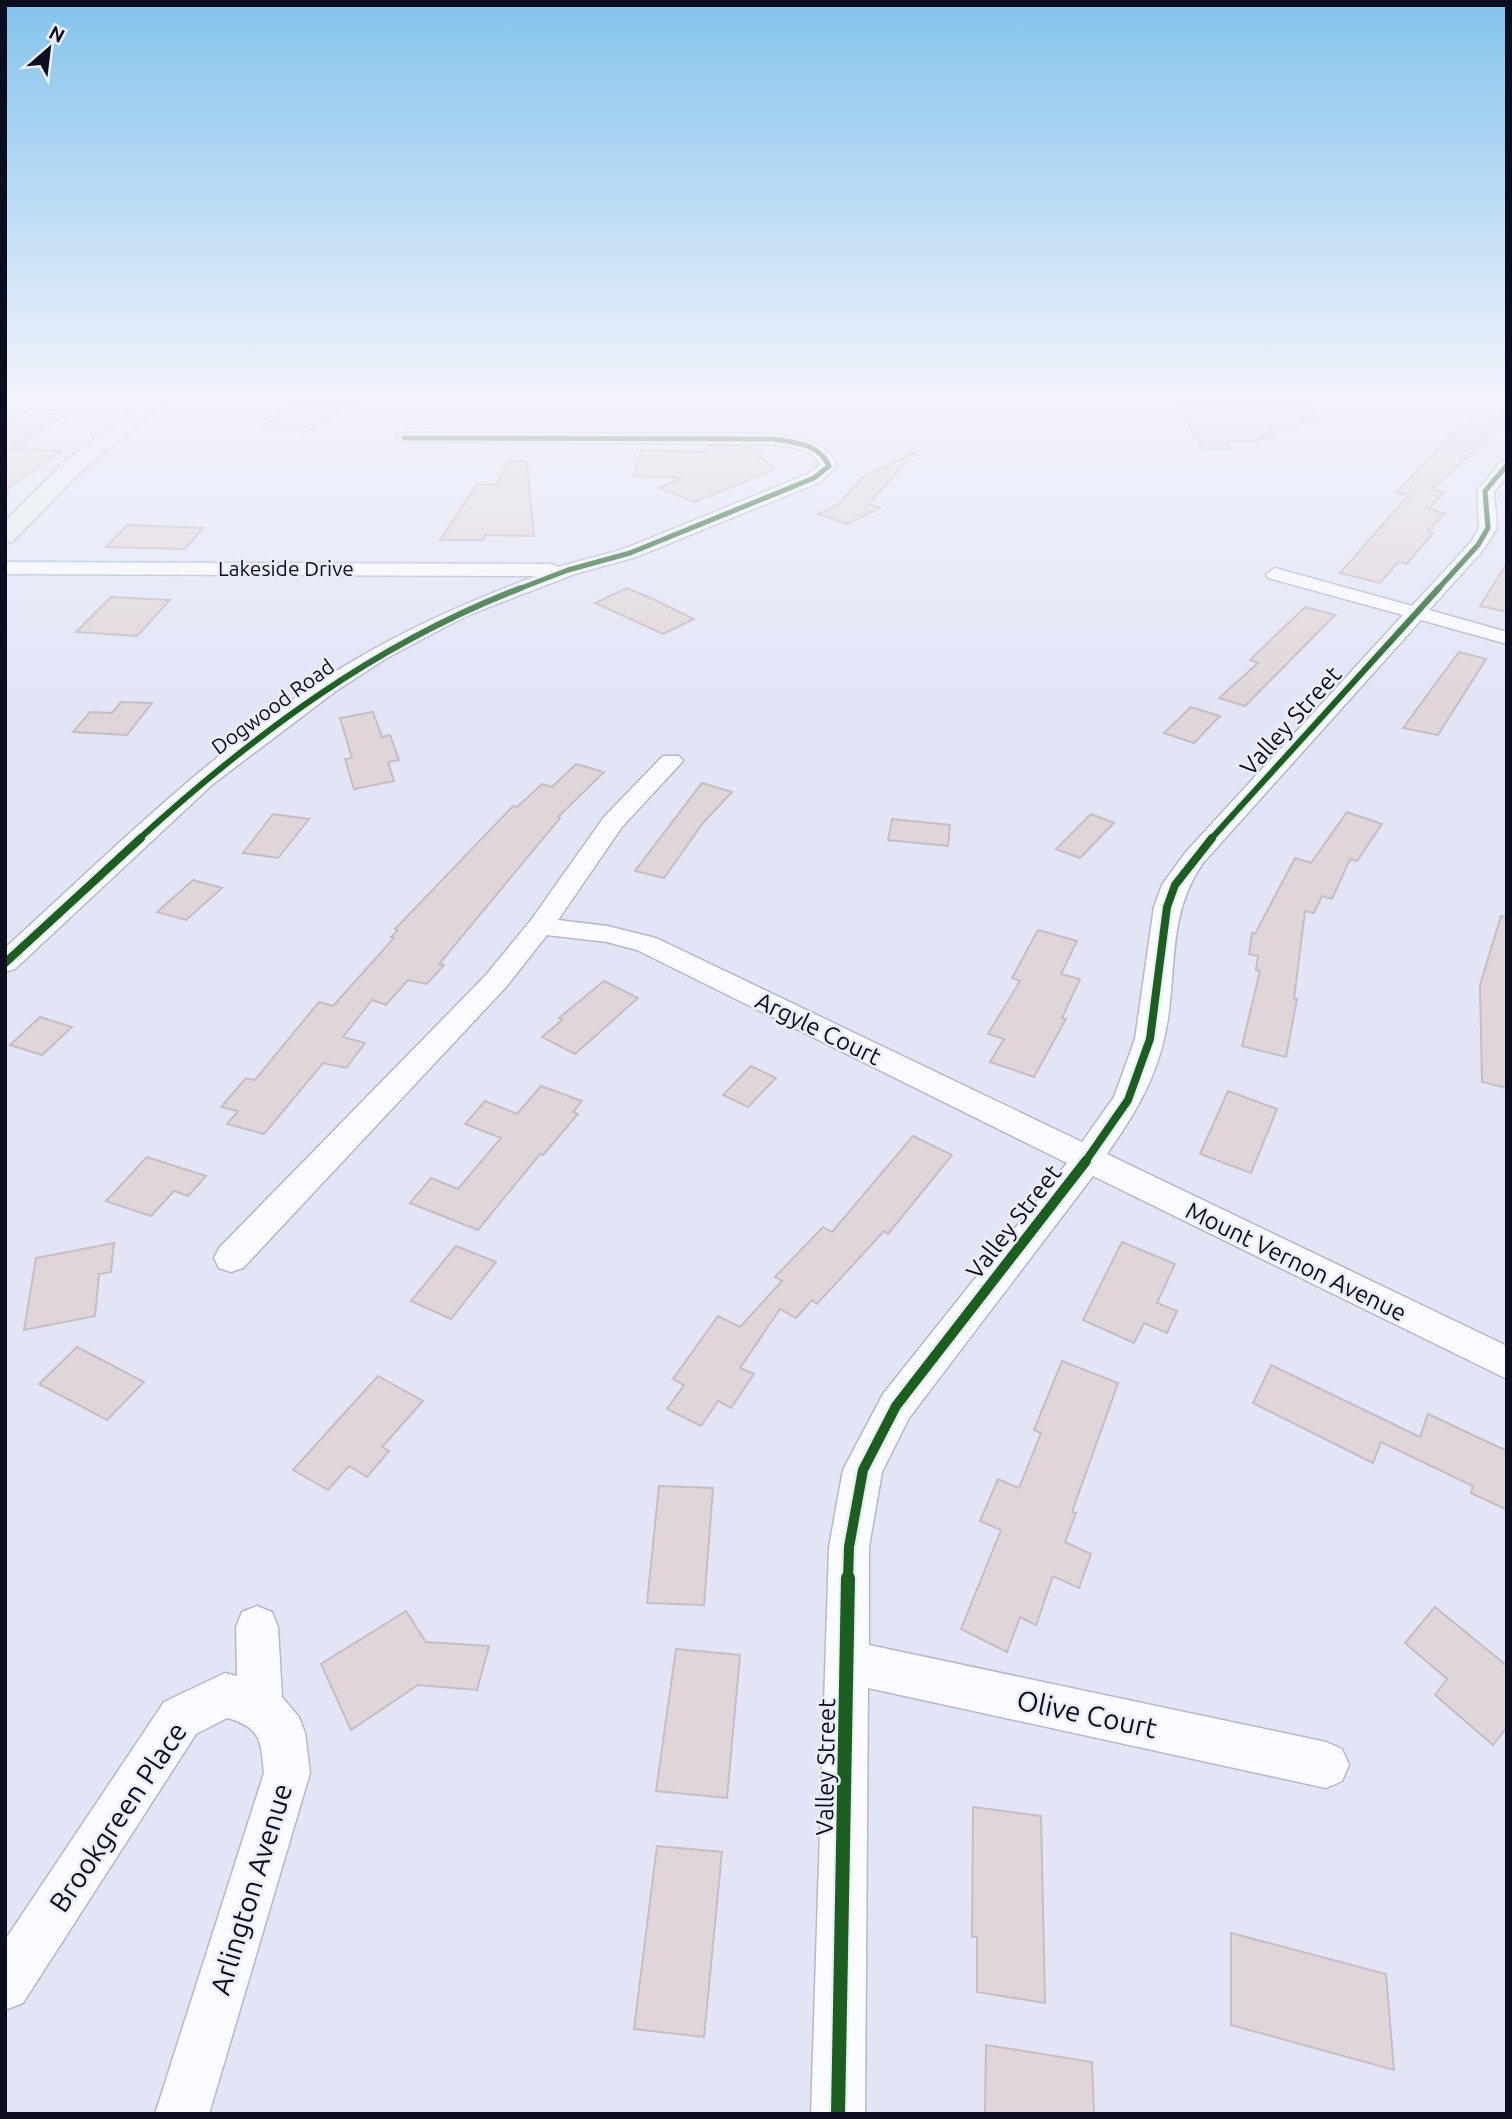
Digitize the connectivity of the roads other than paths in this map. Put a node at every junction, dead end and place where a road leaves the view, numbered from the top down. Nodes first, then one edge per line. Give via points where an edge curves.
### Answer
1 (46, 495) edge
2 (51, 495) edge
3 (773, 495) edge
4 (1486, 495) edge
5 (36, 506) junction
6 (1497, 531) edge
7 (5, 536) edge
8 (5, 568) edge
9 (403, 569) junction
10 (568, 570) junction
11 (1275, 574) dead end
12 (1414, 612) junction
13 (451, 616) junction
14 (1507, 638) edge
15 (671, 761) dead end
16 (541, 926) junction
17 (5, 964) edge
18 (1086, 1161) junction
19 (231, 1258) dead end
20 (1507, 1363) edge
21 (257, 1627) dead end
22 (848, 1662) junction
23 (260, 1705) junction
24 (1326, 1765) dead end
25 (5, 1985) edge
26 (182, 2114) edge
27 (838, 2114) edge

1 - 5 main road
2 - 5 main road
3 - 10 street, Dogwood Road via 630,553
4 - 6 street, Valley Street
5 - 7 main road
6 - 12 street, Valley Street
8 - 9 street, Lakeside Drive
9 - 10 street, Lakeside Drive
9 - 13 street via 454,589 459,599
10 - 13 street, Dogwood Road
11 - 12 street
12 - 14 street
12 - 18 street, Valley Street via 1175,885 1167,907 1150,1039 1128,1100
13 - 17 street, Dogwood Road via 328,686 265,732 205,779
15 - 16 street via 613,822
16 - 18 street, Argyle Court via 646,943
16 - 19 street via 496,981
18 - 20 street, Mount Vernon Avenue
18 - 22 street, Valley Street via 896,1406 863,1470 849,1547
21 - 23 street
22 - 24 street, Olive Court
22 - 27 street, Valley Street
23 - 25 street, Brookgreen Place via 225,1695 180,1718
23 - 26 street, Arlington Avenue via 283,1733 287,1773

